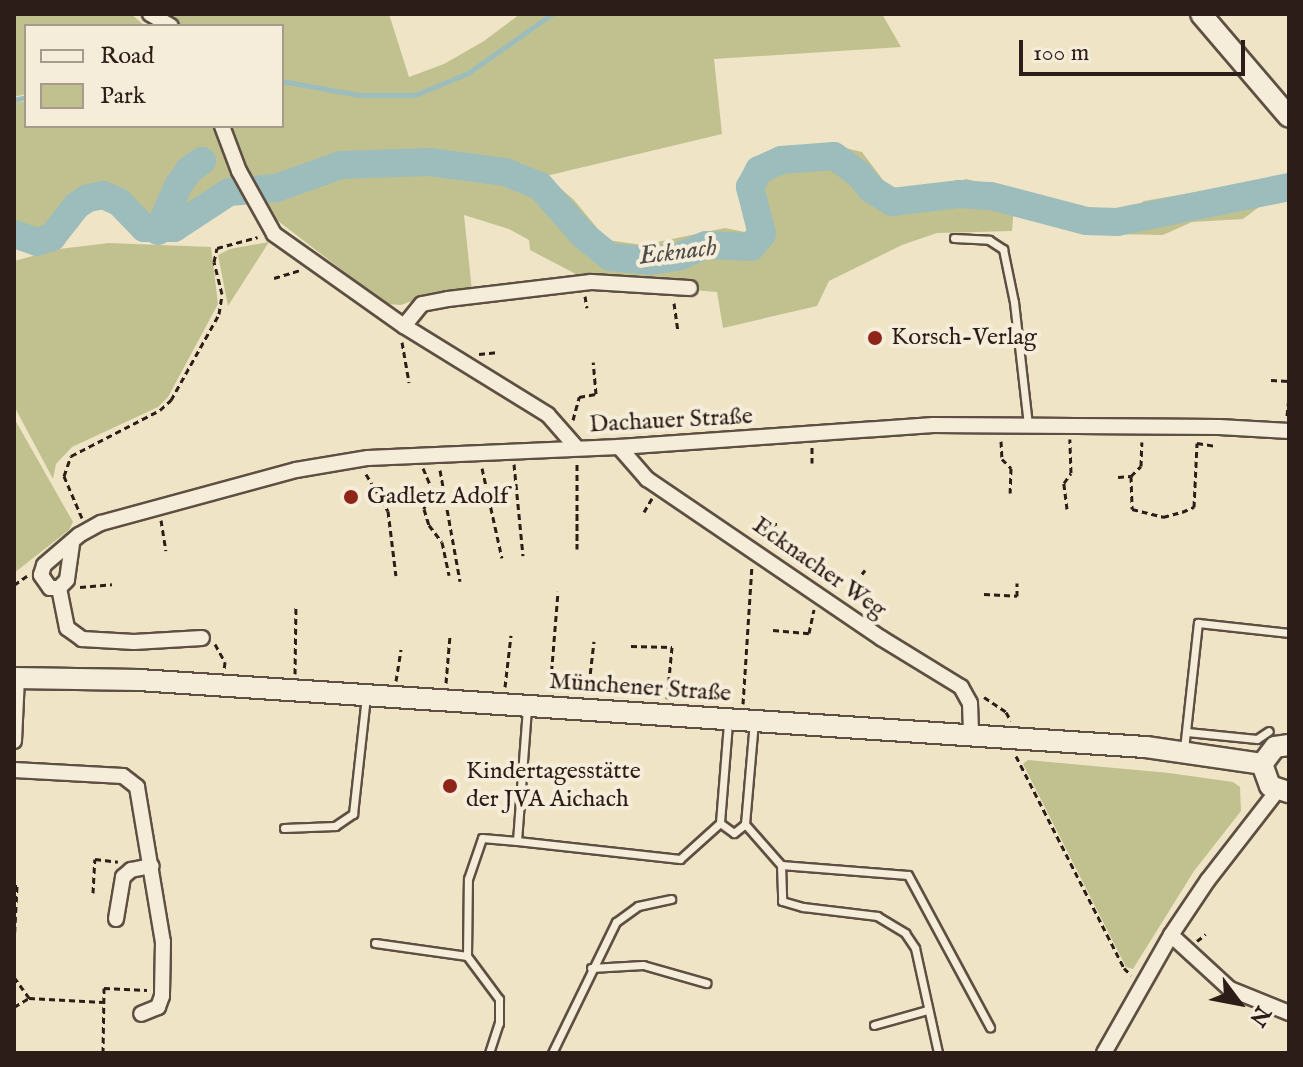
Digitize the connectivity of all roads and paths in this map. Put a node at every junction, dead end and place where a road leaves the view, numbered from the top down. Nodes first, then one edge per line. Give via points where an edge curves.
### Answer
1 (150, 14) edge
2 (1201, 14) edge
3 (168, 24) edge
4 (1289, 117) edge
5 (223, 128) edge
6 (274, 234) junction
7 (954, 238) dead end
8 (317, 265) junction
9 (274, 278) dead end
10 (672, 288) junction
11 (690, 288) dead end
12 (401, 324) junction
13 (678, 331) dead end
14 (593, 362) dead end
15 (1271, 380) dead end
16 (1289, 381) edge
17 (409, 382) dead end
18 (1289, 396) edge
19 (1001, 425) junction
20 (1028, 425) junction
21 (1070, 426) junction
22 (1142, 426) junction
23 (564, 431) junction
24 (1287, 431) edge
25 (1217, 446) dead end
26 (619, 447) junction
27 (577, 448) junction
28 (512, 451) junction
29 (479, 453) junction
30 (437, 455) junction
31 (417, 456) junction
32 (357, 459) junction
33 (1131, 476) junction
34 (1118, 477) dead end
35 (1010, 493) dead end
36 (1067, 509) dead end
37 (160, 510) junction
38 (779, 522) dead end
39 (88, 530) junction
40 (72, 544) junction
41 (577, 549) dead end
42 (166, 551) dead end
43 (759, 553) junction
44 (523, 556) dead end
45 (502, 558) dead end
46 (449, 575) dead end
47 (396, 576) dead end
48 (460, 581) dead end
49 (1017, 583) dead end
50 (112, 584) dead end
51 (59, 588) junction
52 (558, 591) dead end
53 (984, 594) dead end
54 (817, 595) junction
55 (296, 606) dead end
56 (773, 630) dead end
57 (1289, 633) edge
58 (450, 635) dead end
59 (511, 635) dead end
60 (202, 638) joint
61 (594, 641) dead end
62 (631, 646) dead end
63 (401, 649) dead end
64 (16, 678) edge
65 (222, 685) junction
66 (961, 687) junction
67 (295, 690) junction
68 (366, 695) junction
69 (394, 697) junction
70 (445, 700) junction
71 (504, 705) junction
72 (528, 706) junction
73 (549, 708) junction
74 (587, 710) junction
75 (667, 716) junction
76 (741, 717) junction
77 (1269, 731) dead end
78 (971, 736) junction
79 (1014, 738) junction
80 (14, 741) edge
81 (1185, 742) junction
82 (1289, 745) edge
83 (1262, 764) junction
84 (14, 770) edge
85 (1283, 791) edge
86 (720, 823) junction
87 (745, 824) junction
88 (284, 828) dead end
89 (517, 841) junction
90 (781, 865) junction
91 (152, 866) junction
92 (14, 886) edge
93 (671, 899) dead end
94 (116, 919) dead end
95 (1171, 935) junction
96 (14, 938) edge
97 (375, 943) dead end
98 (14, 946) edge
99 (467, 956) junction
100 (591, 968) junction
101 (14, 977) edge
102 (1143, 982) junction
103 (706, 983) dead end
104 (163, 990) junction
105 (29, 998) junction
106 (103, 1002) junction
107 (14, 1007) edge
108 (927, 1010) junction
109 (1289, 1013) edge
110 (141, 1014) dead end
111 (874, 1025) dead end
112 (990, 1027) dead end
113 (103, 1053) edge
114 (489, 1053) edge
115 (552, 1053) edge
116 (938, 1053) edge
117 (1104, 1053) edge

1 - 3 street
2 - 4 main road
5 - 6 street via 239,171
6 - 8 street
6 - 39 path via 217,248 219,314 171,400 71,456 64,476
7 - 20 lane via 989,240 1003,249
8 - 9 path
8 - 12 street
10 - 11 street
10 - 12 street via 591,282 434,301
10 - 13 path
12 - 17 path
12 - 23 street via 548,415
14 - 23 path via 596,394 579,397
15 - 16 path
18 - 24 path
19 - 20 street, Dachauer Straße
19 - 26 street, Dachauer Straße
19 - 35 path via 1002,459 1011,468
20 - 21 street, Dachauer Straße
21 - 22 street, Dachauer Straße
21 - 36 path
22 - 24 street, Dachauer Straße
22 - 33 path via 1141,466
23 - 27 street
25 - 33 path via 1197,443 1194,507 1163,517 1132,509
26 - 27 street, Dachauer Straße
26 - 43 street, Ecknacher Weg via 647,479
27 - 28 street, Dachauer Straße
27 - 41 path
28 - 29 street, Dachauer Straße
28 - 44 path
29 - 30 street, Dachauer Straße
29 - 45 path
30 - 31 street, Dachauer Straße
30 - 48 path
31 - 32 street, Dachauer Straße
31 - 46 path via 431,487 424,509 442,542
32 - 37 street, Dachauer Straße via 296,470
32 - 47 path via 388,511
33 - 34 path
37 - 39 street, Dachauer Straße
37 - 42 path
38 - 43 path via 763,531
39 - 40 street, Dachauer Straße
40 - 51 street, Dachauer Straße via 67,580
40 - 51 street, Dachauer Straße via 44,565 41,575 50,588
43 - 54 street, Ecknacher Weg
43 - 76 path via 750,568
49 - 53 path via 1017,596
50 - 51 path
51 - 60 street, Dachauer Straße via 67,628 82,639
52 - 73 path
54 - 56 path via 809,633
54 - 66 street, Ecknacher Weg
55 - 67 path
57 - 81 lane via 1198,623
58 - 70 path
59 - 71 path
60 - 65 path via 213,640 225,662
61 - 74 path
62 - 75 path via 672,647
63 - 69 path
64 - 65 main road, Münchener Straße
64 - 80 street
65 - 67 main road, Münchener Straße
66 - 78 street via 970,703
66 - 79 path via 973,689 1006,712
67 - 68 main road, Münchener Straße
68 - 69 main road, Münchener Straße
68 - 88 lane via 353,814 335,826
69 - 70 main road, Münchener Straße
70 - 71 main road, Münchener Straße
71 - 72 main road, Münchener Straße
72 - 73 main road, Münchener Straße
72 - 89 lane
73 - 74 main road, Münchener Straße
74 - 75 main road, Münchener Straße
75 - 76 main road, Münchener Straße
76 - 78 main road, Münchener Straße
76 - 86 lane
76 - 87 lane
77 - 81 lane via 1257,739
78 - 79 main road, Münchener Straße
79 - 81 main road, Münchener Straße
79 - 102 path via 1016,756 1124,968
81 - 83 main road, Münchener Straße
82 - 83 main road via 1275,747
83 - 85 main road via 1265,780
84 - 91 street via 132,779
85 - 95 street via 1208,880
86 - 87 lane via 734,833
86 - 89 lane via 680,859
87 - 90 lane
89 - 99 lane via 482,838 468,879
90 - 108 lane via 782,901 877,916 905,933 918,956
90 - 112 lane via 908,875
91 - 94 street via 123,877
91 - 104 street via 163,942
92 - 96 path
93 - 100 lane via 638,906 616,922
95 - 102 street
95 - 109 street via 1230,989
96 - 98 path
97 - 99 lane
99 - 114 lane via 499,999 499,1023
100 - 103 lane via 643,965
100 - 115 lane
101 - 105 path
102 - 117 street
104 - 106 path via 104,988
104 - 110 street via 158,1007
105 - 106 path
105 - 107 path
106 - 113 path
108 - 111 lane
108 - 116 lane

